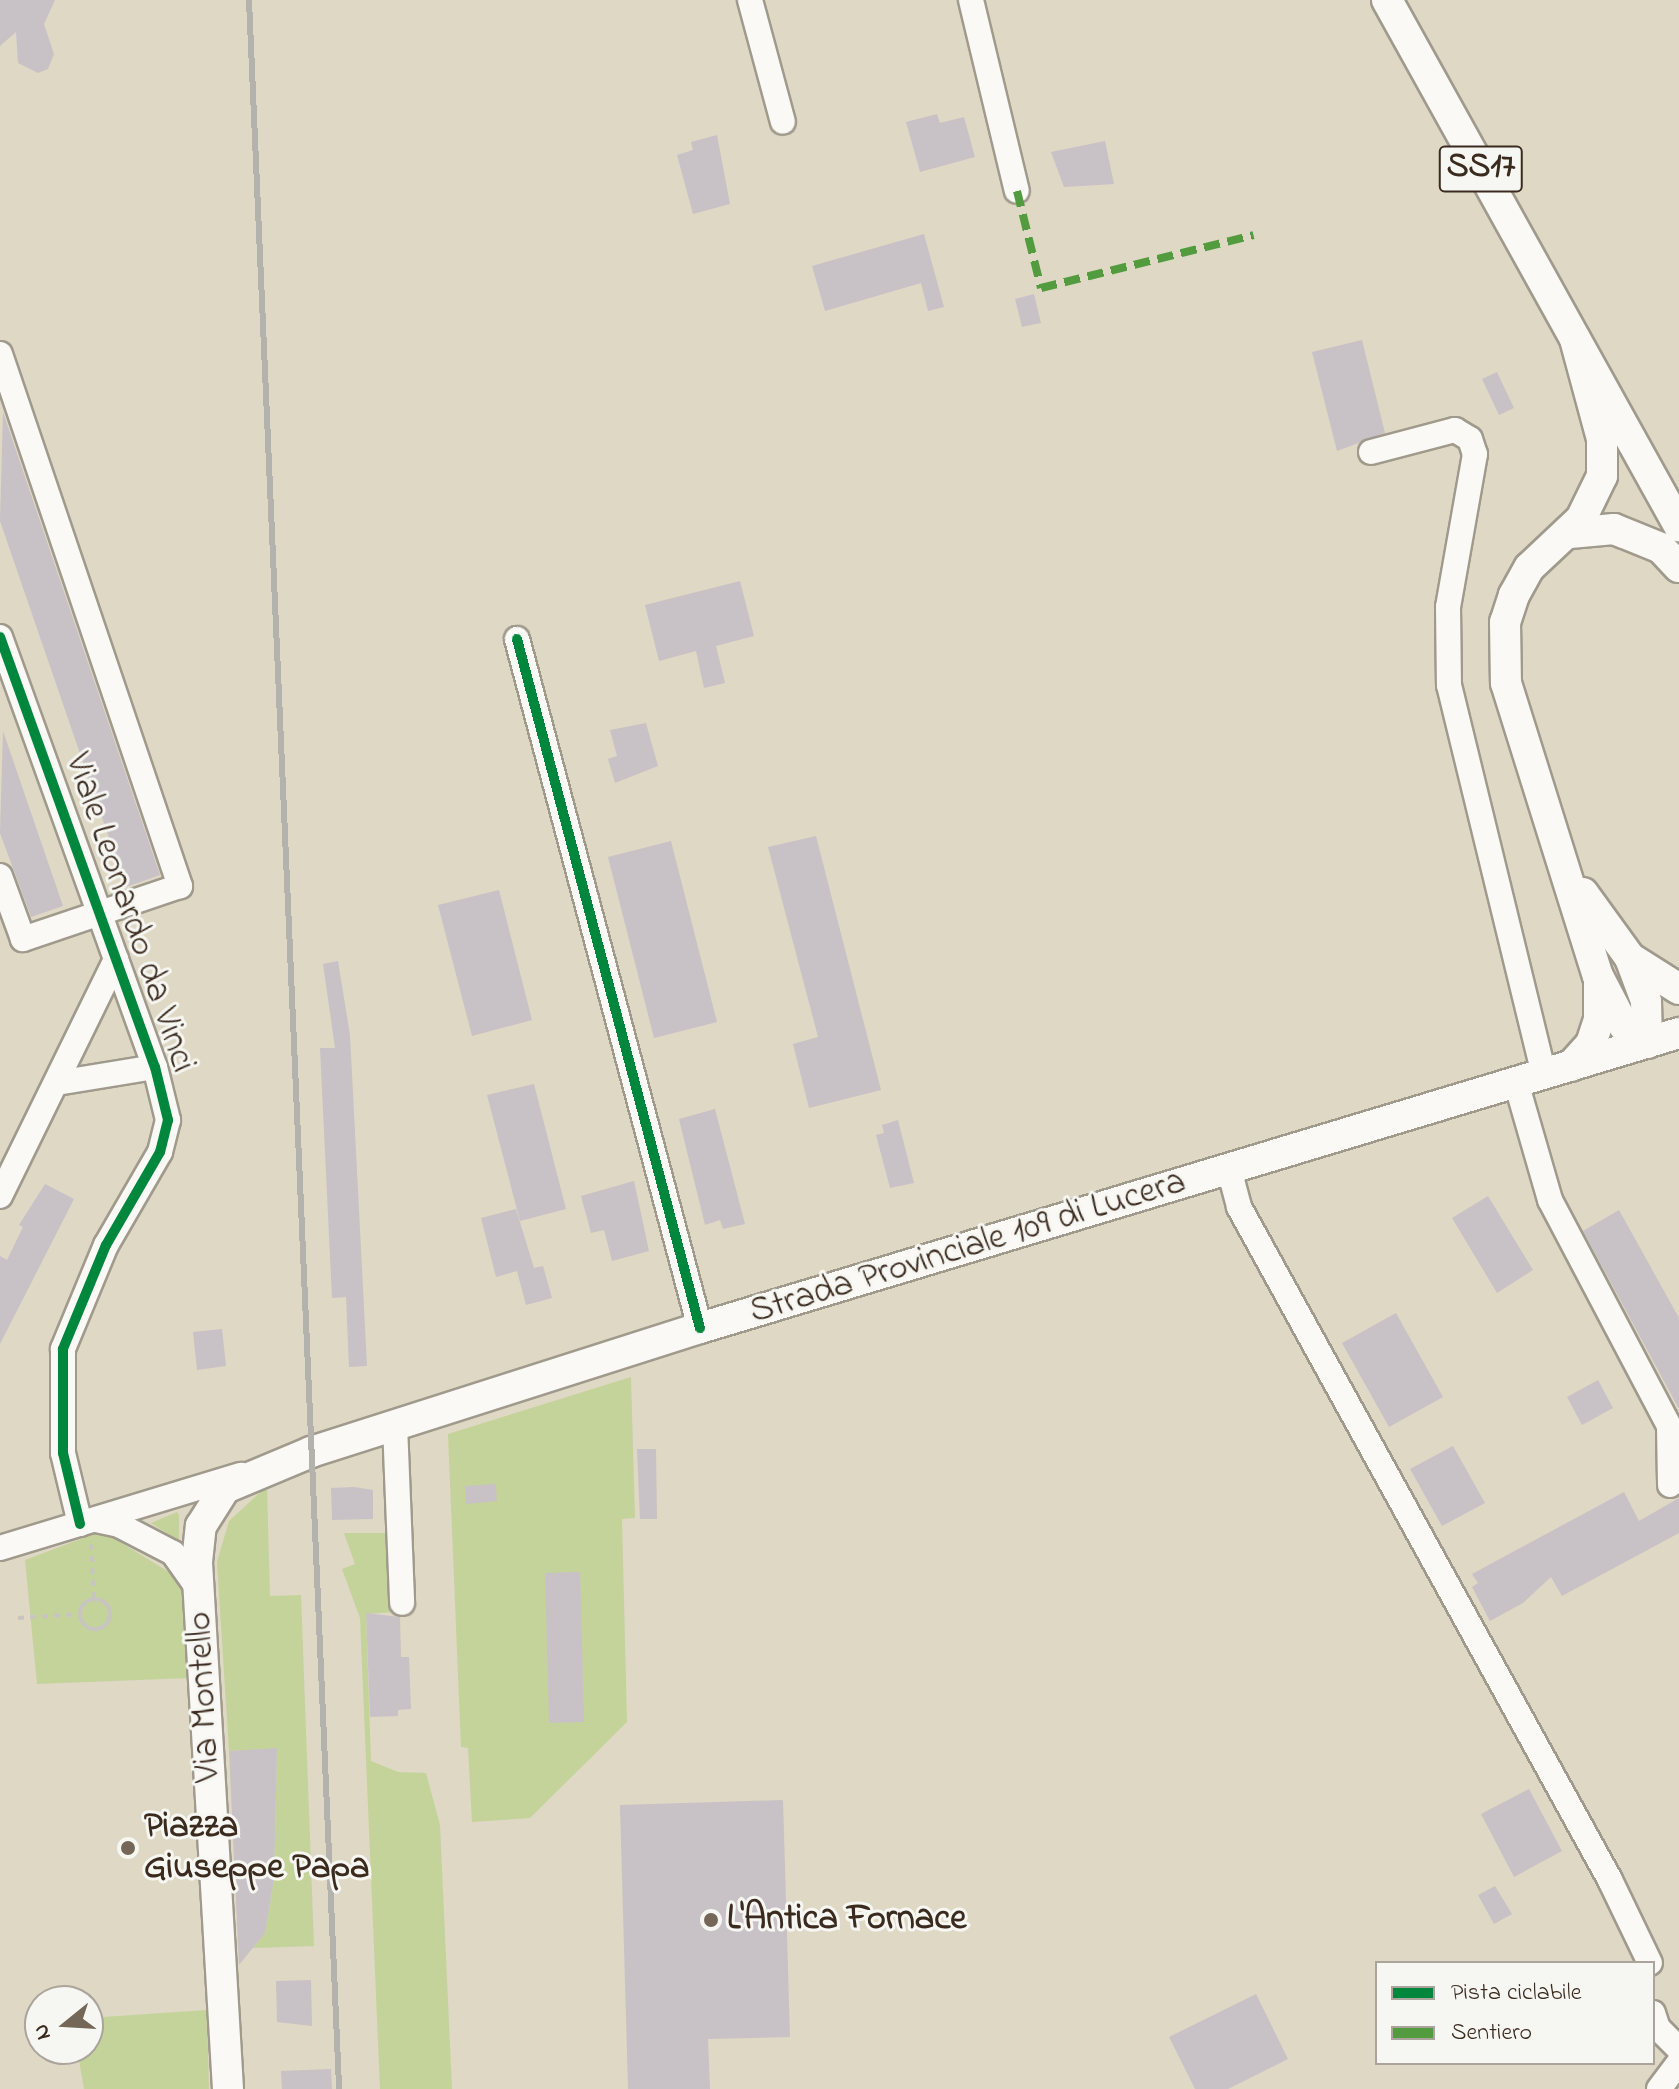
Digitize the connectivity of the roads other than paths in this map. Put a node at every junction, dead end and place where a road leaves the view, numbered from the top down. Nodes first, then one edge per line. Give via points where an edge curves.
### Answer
1 (750, 0) edge
2 (971, 0) edge
3 (1387, 0) edge
4 (783, 122) dead end
5 (1017, 191) dead end
6 (1575, 339) junction
7 (0, 354) edge
8 (10, 414) edge
9 (1371, 452) dead end
10 (1679, 526) edge
11 (1570, 533) junction
12 (1679, 567) edge
13 (0, 637) edge
14 (517, 639) dead end
15 (1570, 875) junction
16 (0, 876) edge
17 (101, 913) junction
18 (1630, 958) junction
19 (116, 959) junction
20 (1598, 976) junction
21 (1679, 989) edge
22 (1679, 1033) edge
23 (1647, 1043) junction
24 (155, 1067) junction
25 (1544, 1074) junction
26 (57, 1083) junction
27 (1229, 1169) junction
28 (2, 1188) edge
29 (700, 1328) junction
30 (395, 1425) junction
31 (258, 1470) junction
32 (1670, 1485) dead end
33 (87, 1522) junction
34 (0, 1548) edge
35 (199, 1593) junction
36 (402, 1603) dead end
37 (1649, 1961) edge
38 (1655, 2019) edge
39 (1679, 2049) edge
40 (1679, 2062) edge
41 (228, 2089) edge
42 (1659, 2089) edge

1 - 4 street
2 - 5 street
3 - 6 main road, SS17
6 - 10 main road, SS17
6 - 11 main road via 1603,458 1599,490
7 - 8 street
8 - 17 street via 180,886
9 - 25 street via 1455,430 1470,439 1475,454 1448,607 1449,685
11 - 12 main road via 1625,532 1661,548
11 - 15 main road via 1529,568 1514,595 1504,652 1506,683
13 - 17 street, Viale Leonardo da Vinci
14 - 29 street
15 - 18 main road
15 - 20 main road
16 - 17 street via 23,939
17 - 19 street, Viale Leonardo da Vinci
18 - 21 main road
18 - 23 main road via 1646,1001
19 - 24 street, Viale Leonardo da Vinci
19 - 26 street
20 - 23 main road via 1624,1026
20 - 25 main road via 1599,1019 1591,1044
22 - 23 main road, Strada Provinciale 109 di Lucera
23 - 25 main road, Strada Provinciale 109 di Lucera
24 - 26 street
24 - 33 street, Viale Leonardo da Vinci via 168,1120 166,1137 106,1245 63,1349 63,1453
25 - 27 main road, Strada Provinciale 109 di Lucera
25 - 32 street via 1550,1200 1669,1426
26 - 28 street
27 - 29 main road, Strada Provinciale 109 di Lucera
27 - 37 street via 1239,1207 1610,1880
29 - 30 main road, Strada Provinciale 109 di Lucera
30 - 31 main road, Strada Provinciale 109 di Lucera
30 - 36 street
31 - 33 street
31 - 35 main road, Via Montello via 225,1488 207,1511 198,1543
33 - 34 street
33 - 35 street, Via Montello via 119,1525 173,1553 189,1570
35 - 41 main road, Via Montello
38 - 39 street
40 - 42 street

